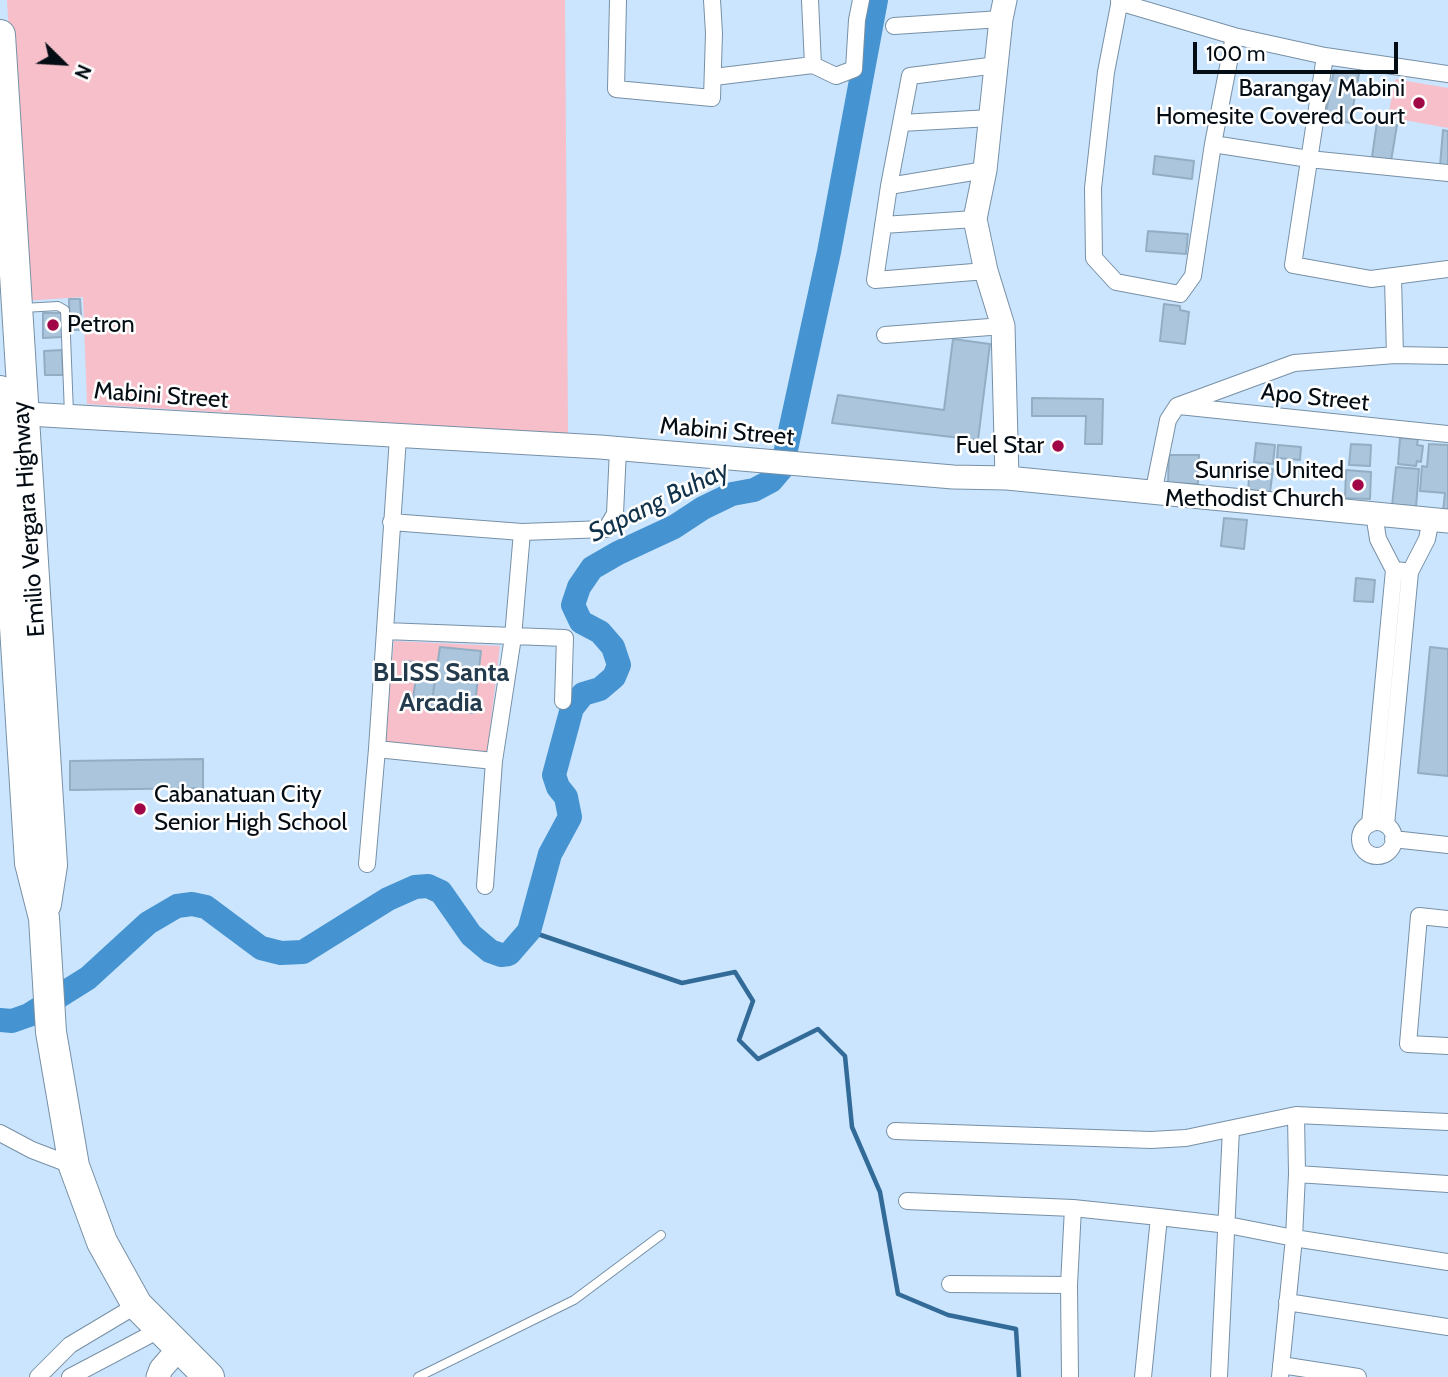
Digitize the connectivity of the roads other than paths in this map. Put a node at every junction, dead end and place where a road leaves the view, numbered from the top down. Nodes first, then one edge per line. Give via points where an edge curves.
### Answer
1 (618, 0) edge
2 (712, 0) edge
3 (810, 0) edge
4 (861, 0) edge
5 (1120, 1) edge
6 (1003, 10) edge
7 (894, 26) dead end
8 (0, 35) edge
9 (1234, 36) junction
10 (1325, 56) junction
11 (813, 65) junction
12 (996, 65) junction
13 (1448, 74) edge
14 (714, 76) junction
15 (991, 118) junction
16 (901, 123) junction
17 (1213, 144) junction
18 (1309, 159) junction
19 (985, 170) junction
20 (1448, 173) edge
21 (889, 186) junction
22 (975, 219) junction
23 (883, 225) junction
24 (1448, 269) edge
25 (986, 271) junction
26 (1393, 278) junction
27 (16, 308) junction
28 (1003, 326) junction
29 (885, 335) dead end
30 (1395, 355) junction
31 (1448, 356) edge
32 (1177, 406) junction
33 (6, 407) edge
34 (69, 417) junction
35 (1448, 434) edge
36 (398, 437) junction
37 (618, 449) junction
38 (1007, 478) junction
39 (1153, 494) junction
40 (4, 511) edge
41 (1374, 514) junction
42 (1440, 520) edge
43 (391, 522) junction
44 (522, 532) junction
45 (6, 565) edge
46 (1402, 571) junction
47 (385, 631) junction
48 (513, 638) junction
49 (563, 701) dead end
50 (377, 749) junction
51 (494, 761) junction
52 (1448, 845) edge
53 (367, 864) dead end
54 (485, 886) dead end
55 (44, 918) junction
56 (1448, 919) edge
57 (1448, 1046) edge
58 (1296, 1115) junction
59 (1448, 1122) edge
60 (1231, 1129) junction
61 (895, 1131) dead end
62 (0, 1132) edge
63 (74, 1166) junction
64 (1297, 1174) junction
65 (1448, 1184) edge
66 (907, 1201) dead end
67 (1073, 1208) junction
68 (1159, 1217) junction
69 (1228, 1225) junction
70 (662, 1235) dead end
71 (1294, 1238) junction
72 (1448, 1262) edge
73 (950, 1284) dead end
74 (1069, 1285) junction
75 (1287, 1302) junction
76 (137, 1305) junction
77 (1448, 1327) edge
78 (170, 1338) junction
79 (1280, 1371) edge
80 (38, 1377) edge
81 (71, 1377) edge
82 (158, 1377) edge
83 (209, 1377) edge
84 (418, 1377) edge
85 (1070, 1377) edge
86 (1143, 1377) edge
87 (1219, 1377) edge
88 (1357, 1377) edge

1 - 14 street via 616,89 712,97
2 - 14 street
3 - 11 street
4 - 11 street via 854,69 836,76
5 - 9 street
5 - 17 street via 1106,72 1093,188 1094,258 1116,282 1180,294 1193,276
6 - 7 street
6 - 12 main road
8 - 27 highway, Emilio Vergara Highway
9 - 10 street
9 - 17 street
10 - 13 street
10 - 18 street
11 - 14 street
12 - 15 main road
12 - 16 street via 910,76
15 - 16 street
15 - 19 main road
16 - 21 street
17 - 18 street
18 - 20 street
18 - 26 street via 1293,265 1371,279
19 - 21 street
19 - 22 main road
21 - 23 street
22 - 23 street
22 - 25 main road
23 - 25 street via 875,280
24 - 26 street
25 - 28 main road
26 - 30 street
27 - 33 highway, Emilio Vergara Highway
27 - 34 lane via 58,306 65,310
28 - 29 street
28 - 38 main road
30 - 31 street
30 - 32 street via 1294,363
32 - 35 street, Apo Street
32 - 39 street via 1168,420
33 - 34 main road, Mabini Street
33 - 40 highway, Emilio Vergara Highway
33 - 55 highway, Emilio Vergara Highway via 52,865
34 - 36 main road, Mabini Street
36 - 37 main road, Mabini Street
36 - 43 street
37 - 38 main road, Mabini Street
37 - 44 street via 615,514 606,529
38 - 39 main road, Mabini Street
39 - 41 main road, Mabini Street
40 - 45 highway, Emilio Vergara Highway
41 - 42 main road, Mabini Street
41 - 46 street via 1378,539
42 - 46 street
43 - 44 street
43 - 47 street
44 - 48 street
45 - 55 highway, Emilio Vergara Highway via 30,863
46 - 52 street via 1383,829
47 - 48 street
47 - 50 street
48 - 49 street via 565,638
48 - 51 street
50 - 51 street
50 - 53 street
51 - 54 street
55 - 63 highway, Emilio Vergara Highway via 51,1032
56 - 57 street via 1419,916 1408,1044
58 - 59 street
58 - 60 street
58 - 64 street
60 - 61 street via 1151,1140
60 - 69 street
62 - 63 street
63 - 76 highway, Emilio Vergara Highway via 102,1242
64 - 65 street
64 - 71 street
66 - 67 street
67 - 68 street
67 - 74 street
68 - 69 street
68 - 86 street
69 - 71 street
69 - 87 street
70 - 84 lane via 574,1300
71 - 72 street
71 - 75 street
73 - 74 street
74 - 85 street
75 - 77 street
75 - 79 street
76 - 78 highway, Emilio Vergara Highway
76 - 80 street via 70,1345
78 - 81 street
78 - 82 main road
78 - 83 highway, Emilio Vergara Highway
79 - 88 street

